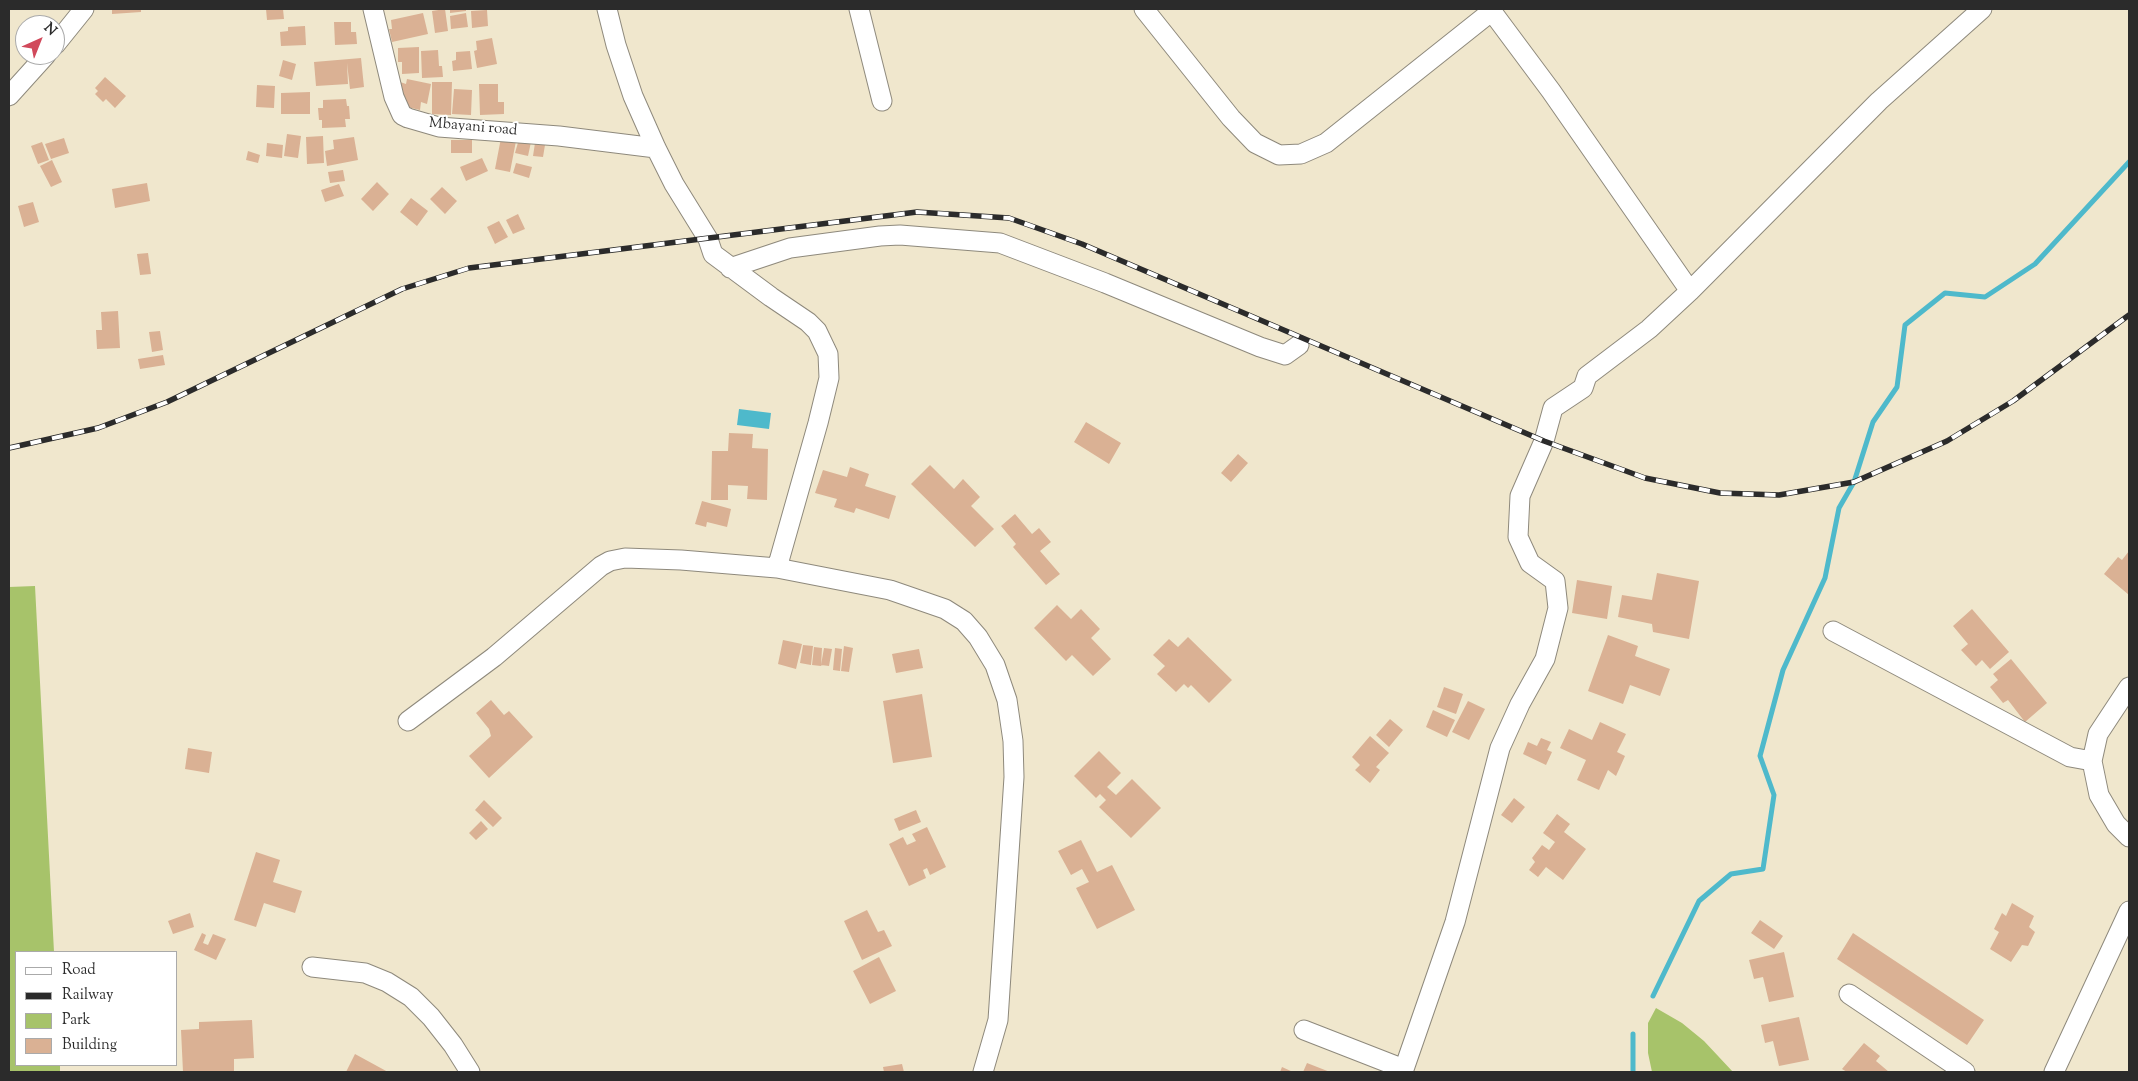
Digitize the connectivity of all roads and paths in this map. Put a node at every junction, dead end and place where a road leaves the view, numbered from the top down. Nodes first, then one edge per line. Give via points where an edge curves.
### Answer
1 (84, 9) edge
2 (374, 9) edge
3 (607, 9) edge
4 (859, 9) edge
5 (1144, 9) edge
6 (1491, 10) edge
7 (1975, 11) edge
8 (65, 33) edge
9 (37, 65) edge
10 (9, 96) edge
11 (882, 101) dead end
12 (656, 148) junction
13 (730, 268) junction
14 (1690, 291) junction
15 (1299, 345) dead end
16 (777, 568) junction
17 (1834, 631) dead end
18 (2129, 687) edge
19 (408, 720) dead end
20 (2092, 761) junction
21 (2129, 837) edge
22 (2129, 911) edge
23 (312, 967) dead end
24 (1849, 994) dead end
25 (1304, 1030) dead end
26 (1403, 1071) edge
27 (470, 1072) edge
28 (983, 1072) edge
29 (1965, 1072) edge
30 (2054, 1072) edge

1 - 8 street
2 - 12 street, Mbayani road via 394,97 402,115 408,118 439,127 559,136
3 - 12 street via 633,96
4 - 11 street
5 - 6 street via 1231,118 1255,143 1279,155 1301,154 1326,143
6 - 14 street
7 - 14 street via 1879,101
9 - 10 street
12 - 13 street via 708,239 713,254
13 - 15 street via 790,248 900,234 1000,243 1260,347 1285,355
13 - 16 street via 808,322 817,331 828,354 829,378
14 - 26 street via 1587,376 1584,388 1553,408 1544,441 1520,496 1518,537 1530,563 1555,581 1558,608 1545,659 1500,748 1455,922
16 - 19 street via 681,560 625,558 610,561 494,657
16 - 28 street via 890,590 946,609 964,621 996,665 1007,700 1014,777 998,1020
17 - 20 street via 2070,757
18 - 20 street via 2098,734
20 - 21 street via 2099,795 2116,824
22 - 30 street
23 - 27 street via 365,973 411,997 431,1017
24 - 29 street
25 - 26 street

